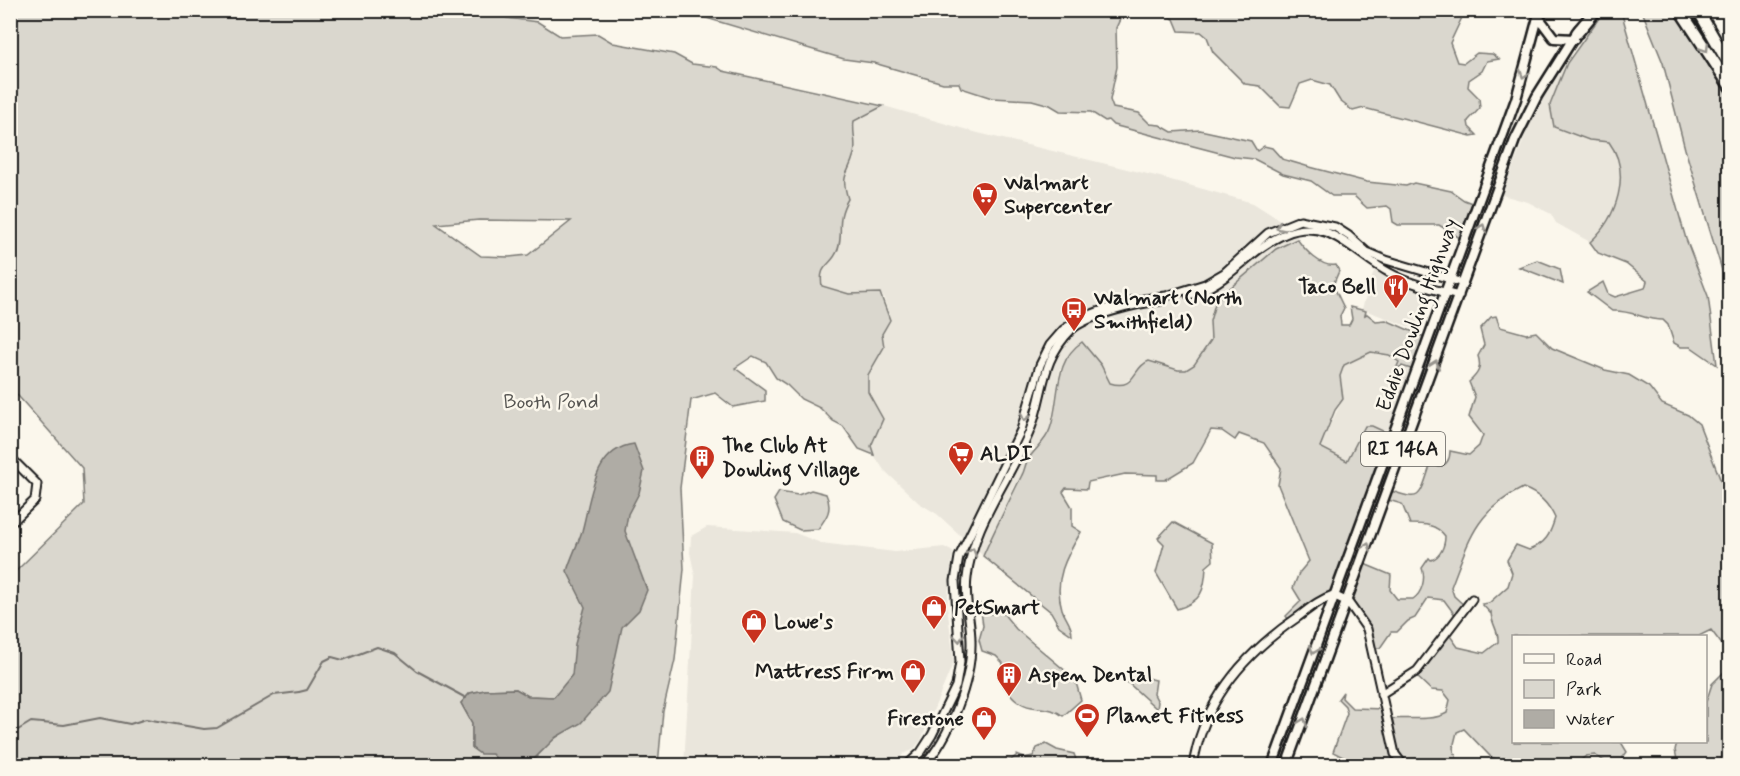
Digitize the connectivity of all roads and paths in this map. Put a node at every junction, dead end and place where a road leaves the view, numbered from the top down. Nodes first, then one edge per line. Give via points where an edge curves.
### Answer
1 (1589, 10) edge
2 (1596, 10) edge
3 (1680, 10) edge
4 (1698, 10) edge
5 (1712, 10) edge
6 (1728, 10) edge
7 (1539, 14) edge
8 (1730, 15) edge
9 (1575, 36) junction
10 (1730, 41) edge
11 (1730, 66) edge
12 (1730, 86) edge
13 (1386, 260) junction
14 (1383, 269) junction
15 (1449, 280) junction
16 (1463, 283) junction
17 (1444, 293) junction
18 (1459, 297) junction
19 (10, 457) edge
20 (10, 524) edge
21 (1333, 595) junction
22 (1472, 599) dead end
23 (1348, 602) junction
24 (1381, 694) junction
25 (906, 765) edge
26 (922, 765) edge
27 (1193, 765) edge
28 (1272, 765) edge
29 (1287, 765) edge
30 (1404, 765) edge

1 - 9 main road, RI 146A
2 - 9 highway
3 -> 12 highway
4 - 11 highway
5 - 10 highway
6 - 8 highway
7 - 9 main road via 1545,30 1554,38
7 -> 15 main road, Eddie Dowling Highway / RI 146A via 1518,90
16 -> 9 main road, Eddie Dowling Highway / RI 146A via 1520,128
13 - 14 street
13 - 15 street
13 -> 25 street via 1367,252 1335,227 1300,220 1268,233 1224,273 1205,284 1166,296 1124,302 1079,319 1063,330 1040,365 1021,430 959,557 955,581 960,662 956,686 932,735
14 - 17 street
26 -> 14 street via 942,739 970,664 966,580 970,558 1029,433 1055,347 1074,327 1124,307 1197,293 1229,277 1274,240 1298,230 1333,233
15 - 16 street
15 - 17 main road, Eddie Dowling Highway / RI 146A
16 - 18 main road, Eddie Dowling Highway / RI 146A
17 - 18 street
17 - 21 main road, Eddie Dowling Highway / RI 146A
23 -> 18 main road, Eddie Dowling Highway / RI 146A
19 - 20 street via 37,484 35,500
21 - 23 street
21 - 27 street via 1290,622 1241,663 1207,717
21 -> 28 main road, Eddie Dowling Highway / RI 146A
22 - 24 street via 1417,671
23 - 24 street via 1366,629
29 -> 23 main road, Eddie Dowling Highway / RI 146A
24 - 30 street via 1395,754

